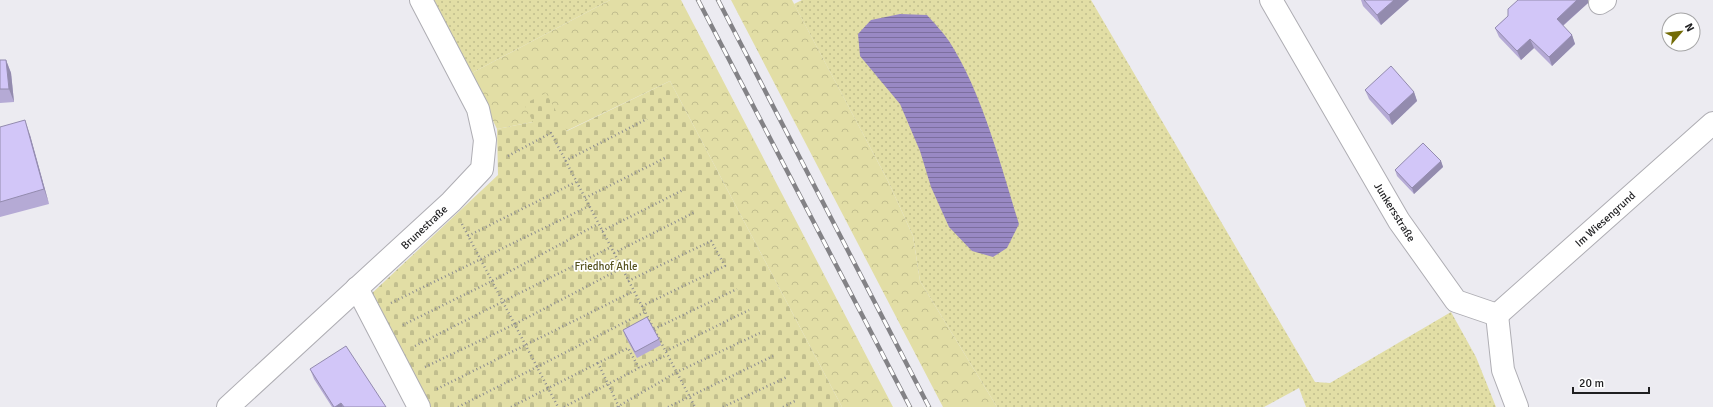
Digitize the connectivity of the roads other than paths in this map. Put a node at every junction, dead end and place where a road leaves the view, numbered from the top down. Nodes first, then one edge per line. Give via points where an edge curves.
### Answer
1 (421, 0) edge
2 (1271, 0) edge
3 (1713, 123) edge
4 (357, 288) junction
5 (1497, 315) junction
6 (425, 400) edge
7 (228, 407) edge
8 (1517, 407) edge

1 - 4 street, Brunestraße via 478,109 485,140 482,170
2 - 5 street, Junkersstraße via 1398,221 1456,301
3 - 5 street, Im Wiesengrund
4 - 6 street
4 - 7 street, Brunestraße
5 - 8 street via 1503,370

